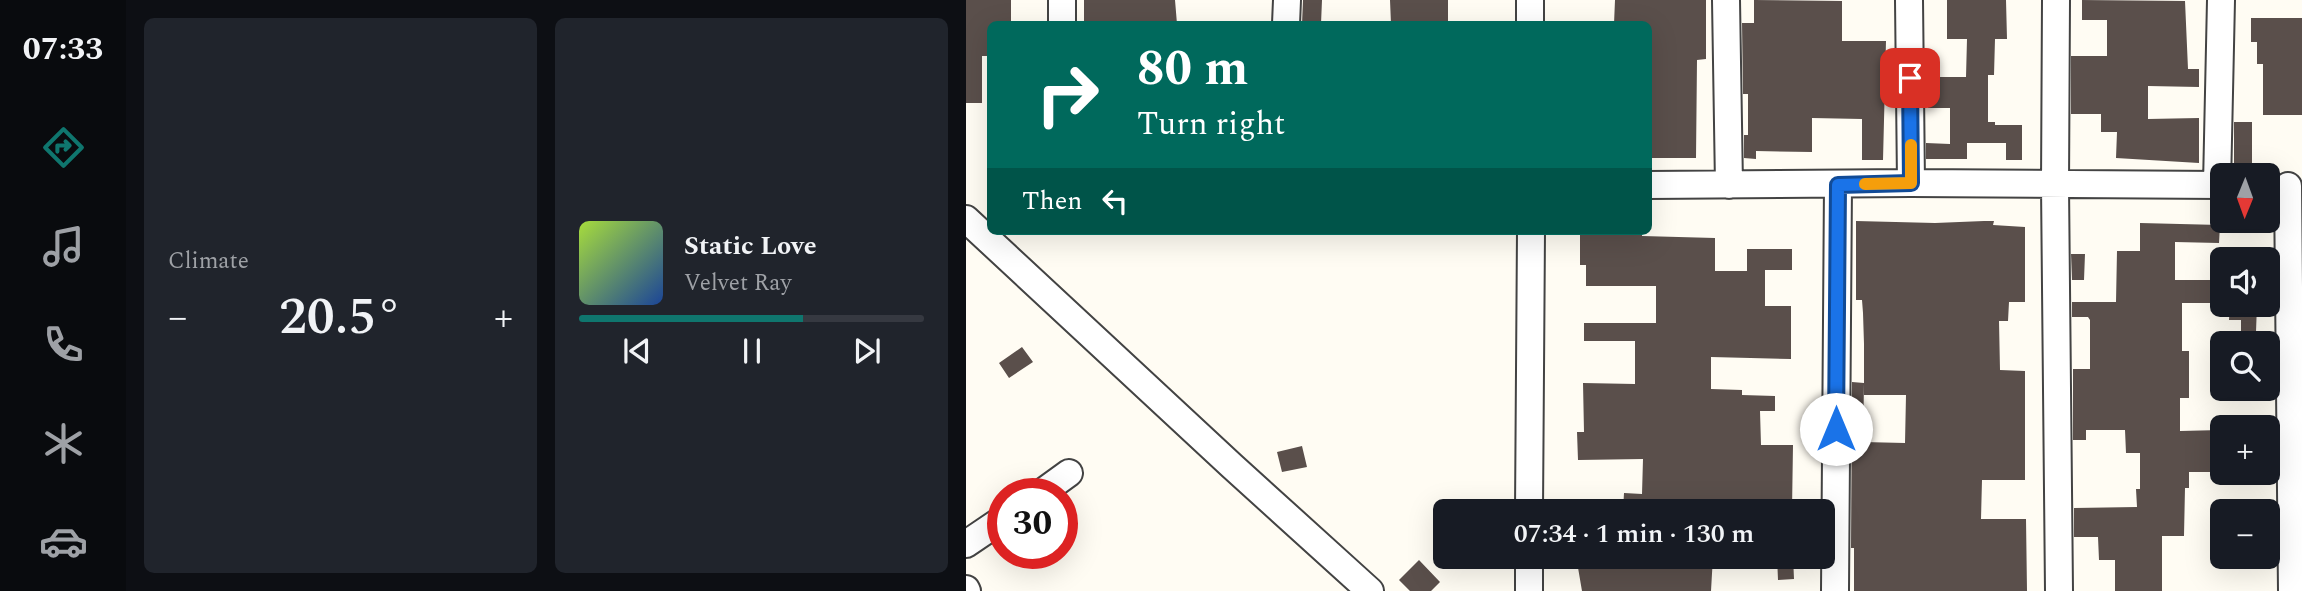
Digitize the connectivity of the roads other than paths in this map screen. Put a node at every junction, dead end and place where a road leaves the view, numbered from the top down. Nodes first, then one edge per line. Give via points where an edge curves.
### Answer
1 (1062, 0) edge
2 (1286, 0) edge
3 (1530, 0) edge
4 (1726, 0) edge
5 (1909, 0) edge
6 (2056, 0) edge
7 (2221, 0) edge
8 (1062, 21) edge
9 (1286, 21) edge
10 (1530, 21) edge
11 (2220, 163) edge
12 (1911, 183) junction
13 (1729, 185) junction
14 (1838, 185) junction
15 (1652, 186) edge
16 (2055, 186) junction
17 (2210, 186) edge
18 (2286, 186) edge
19 (987, 210) edge
20 (966, 220) edge
21 (1531, 235) edge
22 (1069, 473) dead end
23 (1062, 478) edge
24 (1529, 499) edge
25 (987, 530) edge
26 (966, 544) edge
27 (1529, 569) edge
28 (1370, 591) edge
29 (1529, 591) edge
30 (1835, 591) edge
31 (2059, 591) edge
32 (2292, 591) edge

1 - 8 street
2 - 9 street
3 - 10 street
4 - 13 street
5 - 12 street
6 - 16 street
7 - 11 street
12 - 14 street
12 - 16 street
13 - 14 street
13 - 15 street
14 - 30 street
16 - 17 street
16 - 31 street
18 - 32 street
19 - 20 street
20 - 28 street
21 - 24 street
22 - 23 street
25 - 26 street
27 - 29 street

